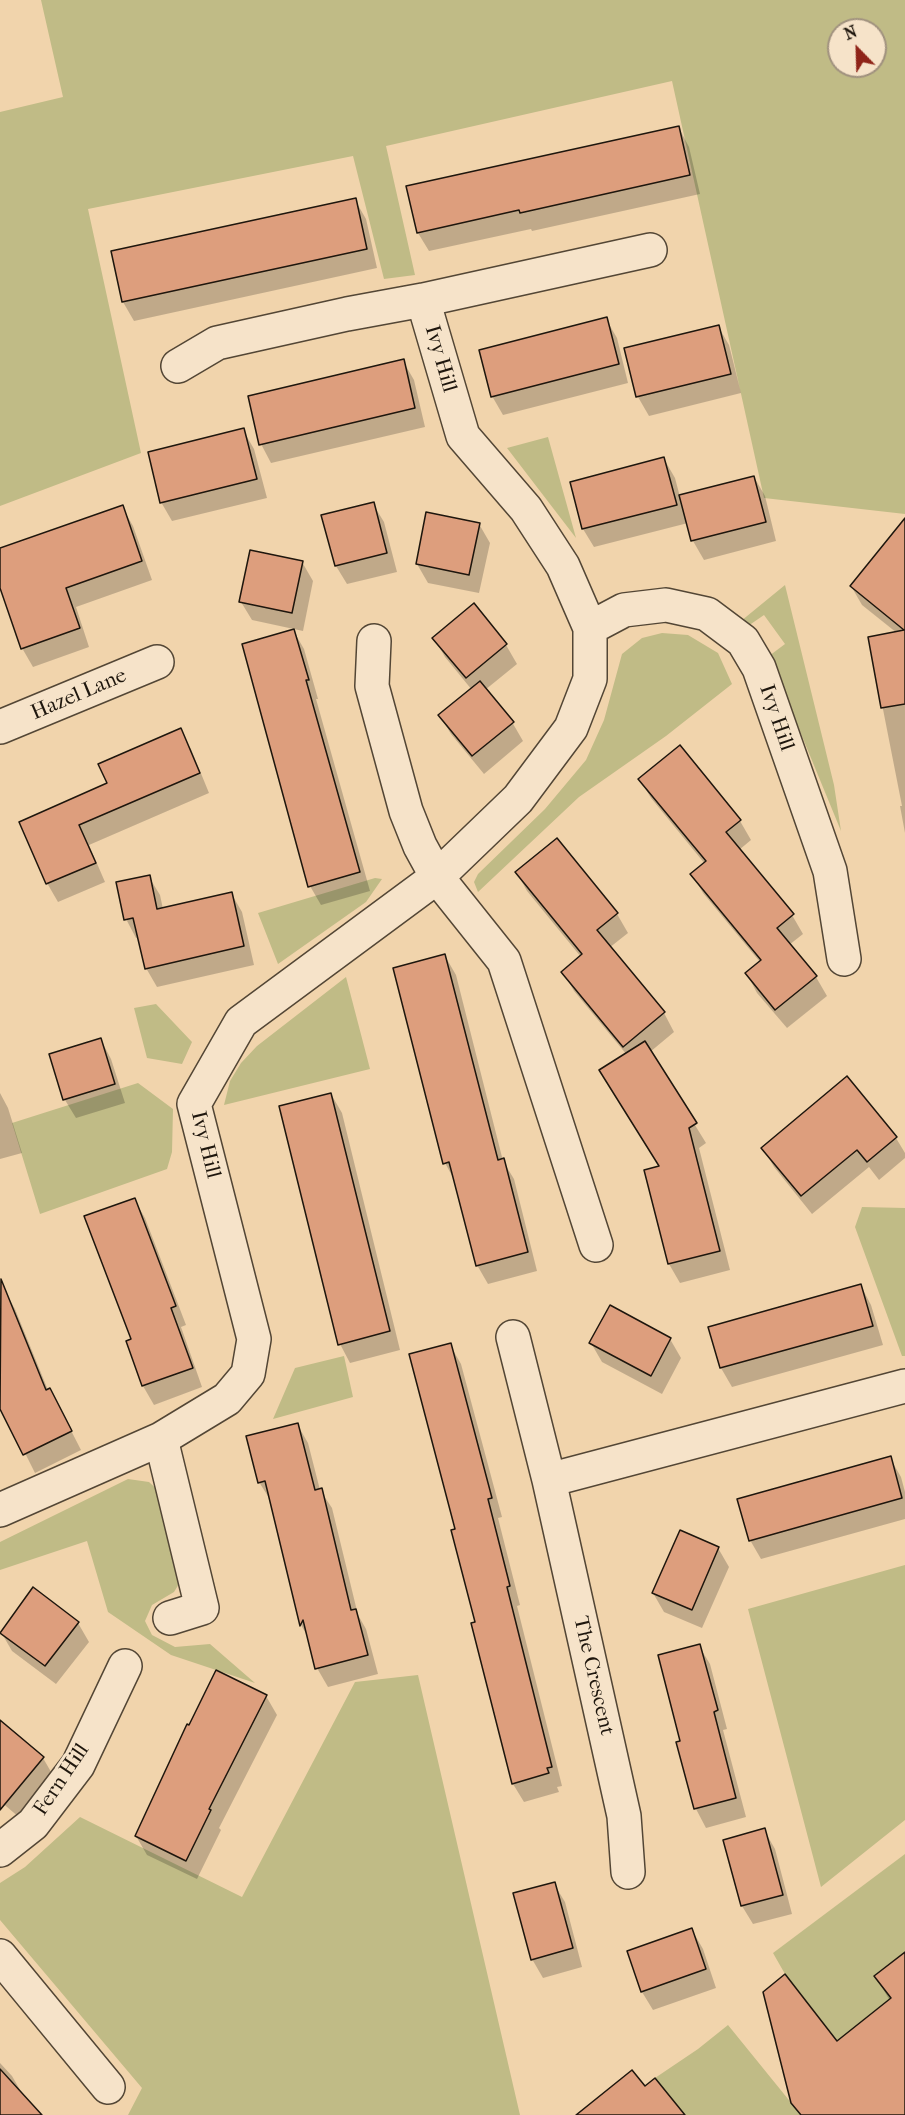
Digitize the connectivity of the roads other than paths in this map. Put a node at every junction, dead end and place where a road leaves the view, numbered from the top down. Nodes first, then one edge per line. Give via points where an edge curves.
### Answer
1 (650, 250) dead end
2 (423, 300) junction
3 (178, 366) dead end
4 (591, 628) junction
5 (374, 641) dead end
6 (157, 662) dead end
7 (0, 727) edge
8 (437, 877) junction
9 (844, 959) dead end
10 (596, 1245) dead end
11 (513, 1337) dead end
12 (905, 1386) edge
13 (160, 1439) junction
14 (549, 1480) junction
15 (0, 1510) edge
16 (170, 1618) dead end
17 (125, 1666) dead end
18 (0, 1850) edge
19 (628, 1872) dead end
20 (0, 1956) edge
21 (108, 2086) dead end

1 - 2 street, Ivy Hill
2 - 3 street, Ivy Hill via 217,343
2 - 4 street, Ivy Hill via 463,436 526,509 563,566
4 - 8 street, Ivy Hill via 590,680 571,728 518,799
4 - 9 street, Ivy Hill via 624,610 666,604 708,614 743,641 759,668 830,871
5 - 8 street via 372,686 406,811
6 - 7 street, Hazel Lane
8 - 10 street via 504,961
8 - 13 street, Ivy Hill via 241,1022 194,1104 254,1339 248,1374 227,1399
11 - 14 street, The Crescent
12 - 14 street
13 - 15 street, Ivy Hill
13 - 16 street via 202,1608
14 - 19 street, The Crescent via 624,1816
17 - 18 street, Fern Hill via 78,1765 33,1824
20 - 21 street

